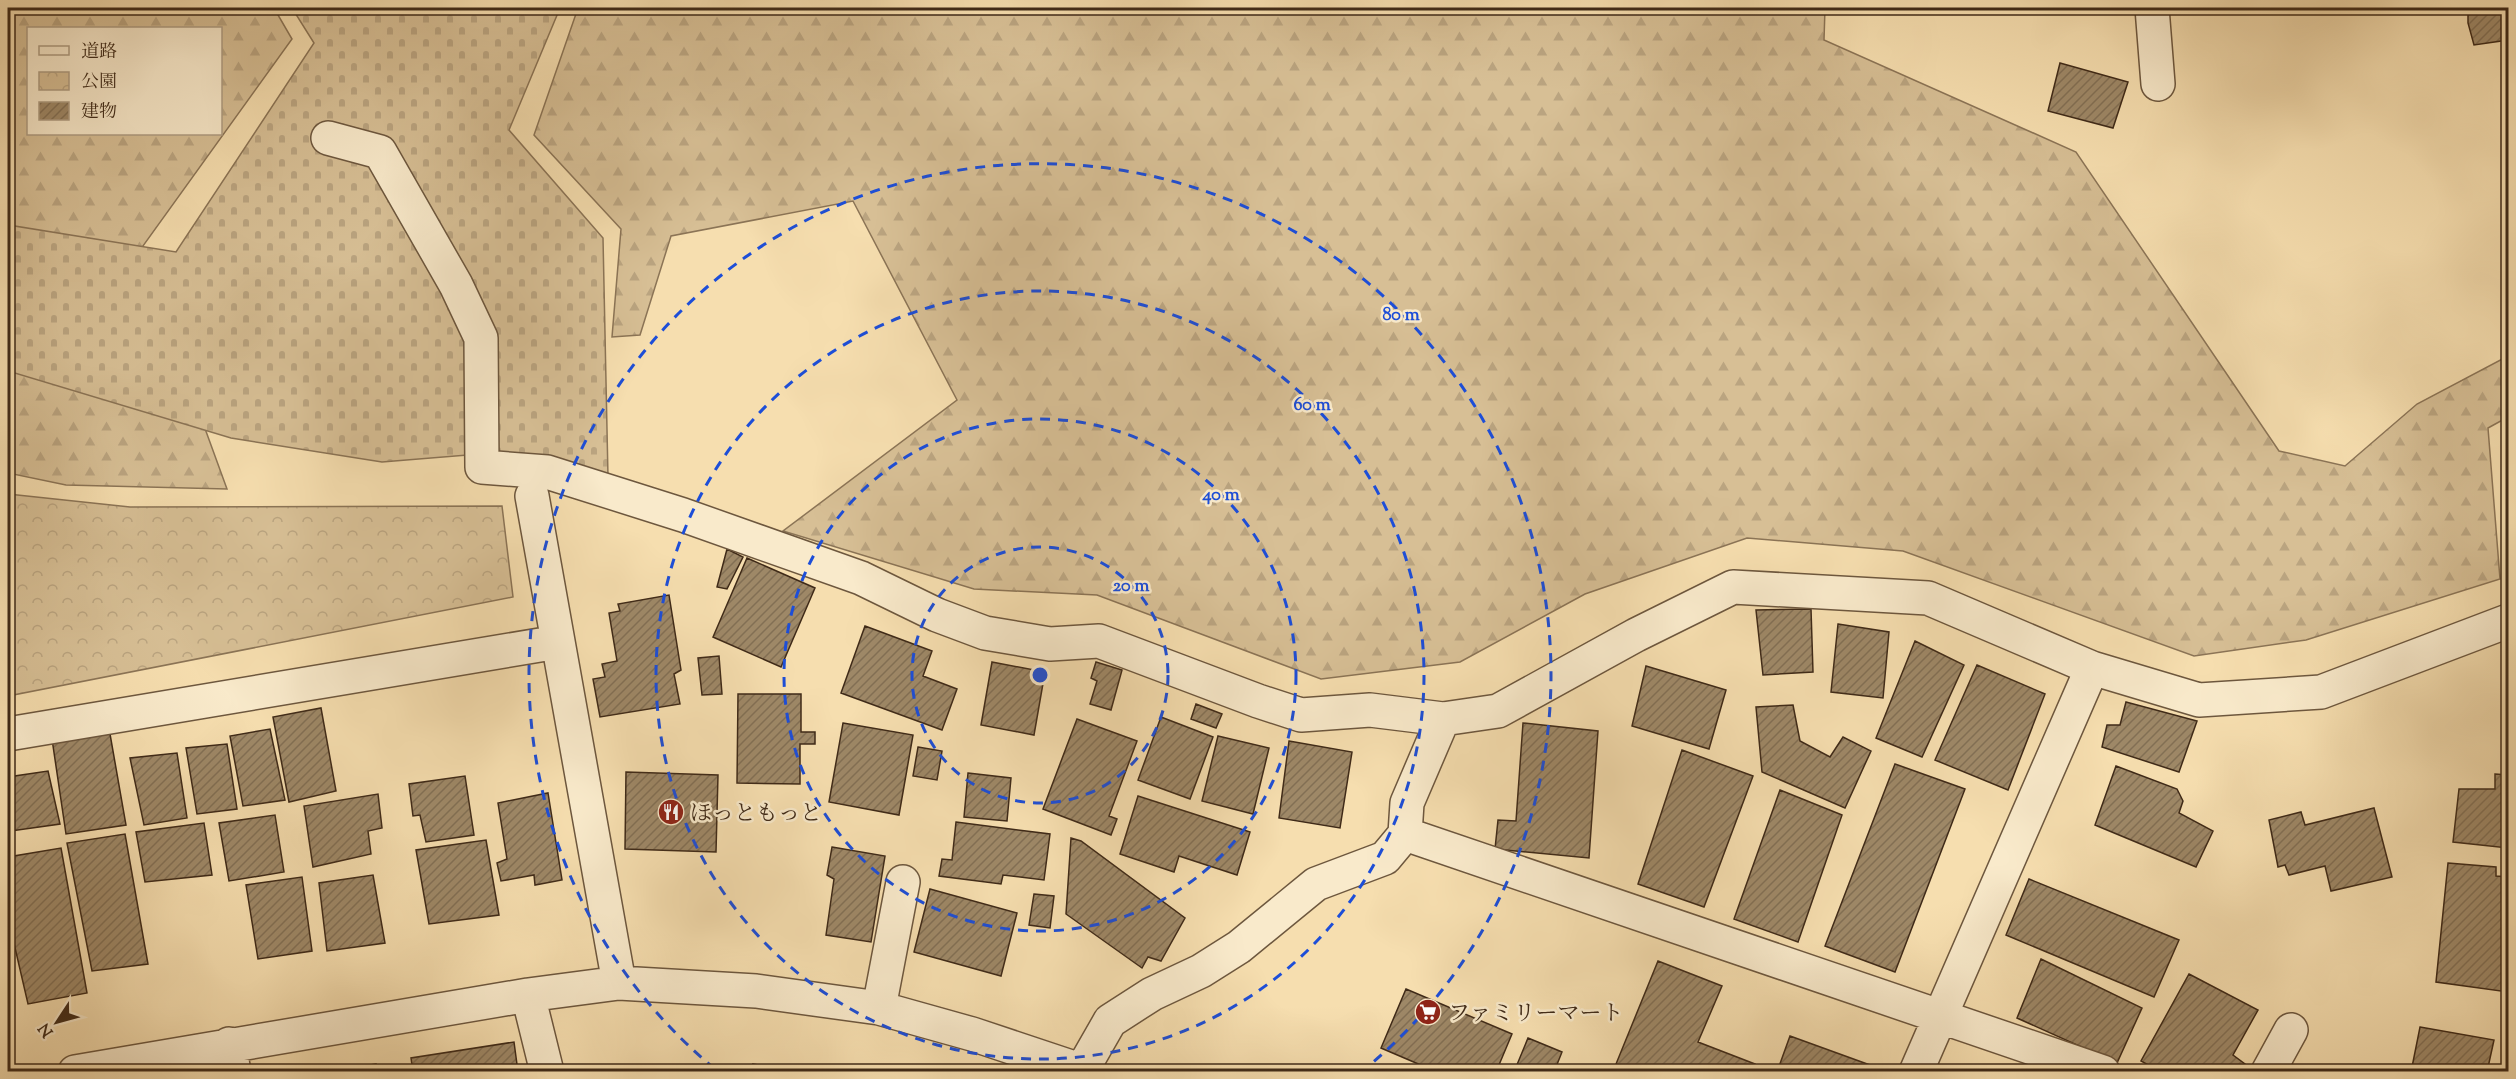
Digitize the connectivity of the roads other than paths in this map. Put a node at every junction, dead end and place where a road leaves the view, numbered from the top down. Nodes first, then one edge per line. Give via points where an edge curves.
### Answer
1 (2152, 8) edge
2 (2158, 84) dead end
3 (328, 138) dead end
4 (532, 496) dead end
5 (2508, 621) edge
6 (558, 642) junction
7 (2092, 668) junction
8 (1443, 719) junction
9 (8, 734) edge
10 (1406, 834) junction
11 (903, 882) dead end
12 (619, 983) junction
13 (528, 995) junction
14 (879, 1008) junction
15 (1940, 1015) junction
16 (2291, 1030) dead end
17 (232, 1058) edge
18 (75, 1071) edge
19 (547, 1071) edge
20 (1084, 1071) edge
21 (1916, 1071) edge
22 (2103, 1071) edge
23 (2268, 1071) edge

1 - 2 street
3 - 8 street via 380,152 456,285 481,338 482,467 547,472 683,515 861,578 937,615 985,633 1050,644 1099,641 1301,715 1370,710
4 - 6 street
5 - 7 street via 2321,692 2199,700
6 - 9 street
6 - 12 street
7 - 8 street via 1928,598 1733,586 1498,711
7 - 15 street
8 - 10 street via 1407,803
10 - 15 street
10 - 20 street via 1385,858 1316,884 1239,947 1110,1021
11 - 14 street
12 - 13 street
12 - 14 street via 756,991
13 - 17 street
13 - 19 street
14 - 20 street
15 - 21 street
15 - 22 street
16 - 23 street
17 - 18 street

